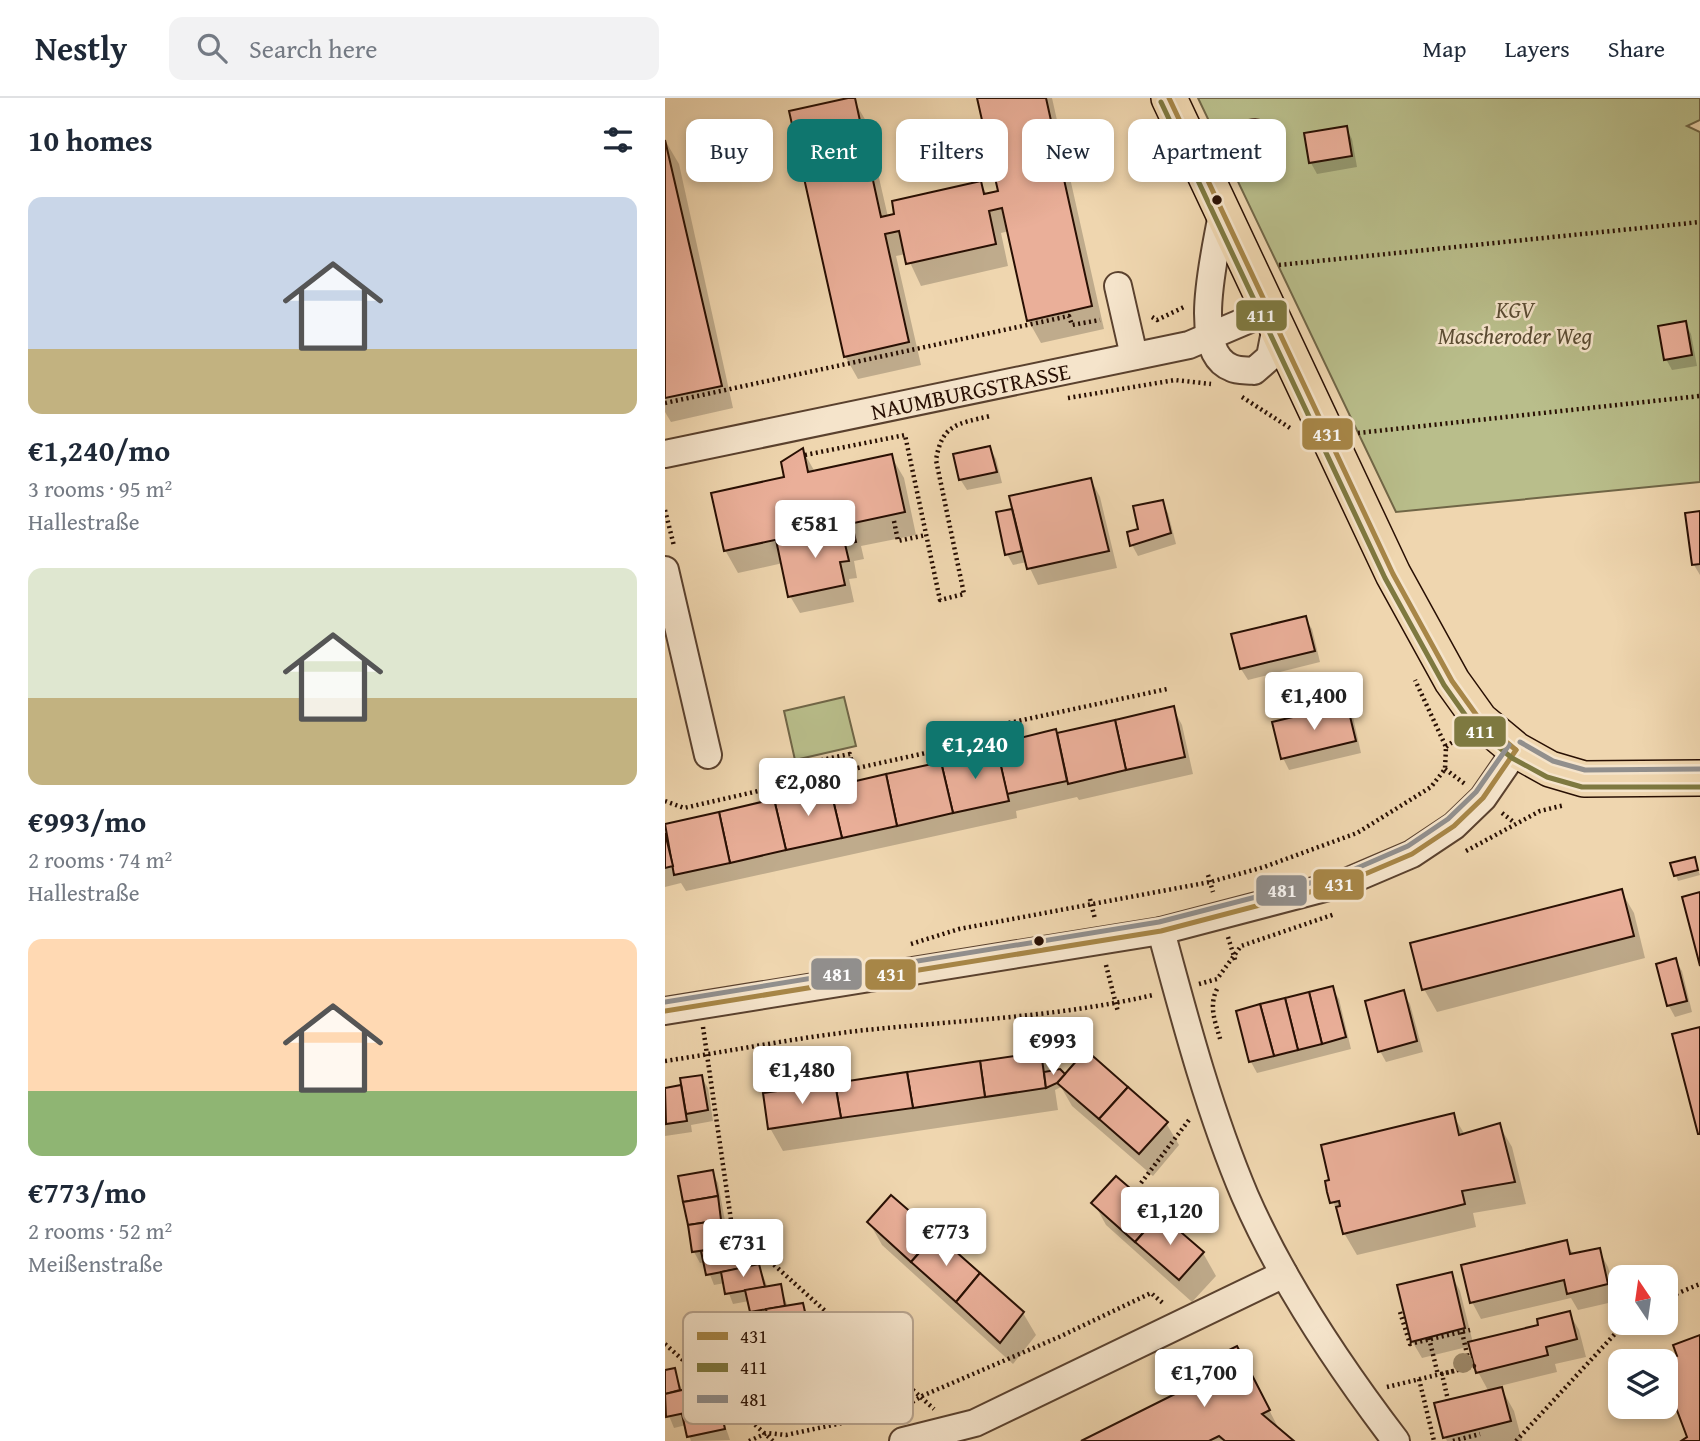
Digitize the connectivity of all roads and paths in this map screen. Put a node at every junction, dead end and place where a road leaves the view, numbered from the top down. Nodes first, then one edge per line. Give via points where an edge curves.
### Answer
1 (1169, 98) edge
2 (1179, 119) edge
3 (1208, 182) edge
4 (1222, 213) junction
5 (1700, 222) edge
6 (1268, 265) dead end
7 (1118, 286) dead end
8 (1188, 297) dead end
9 (1125, 315) junction
10 (1272, 318) junction
11 (1208, 338) junction
12 (1134, 356) junction
13 (1219, 386) dead end
14 (1234, 391) dead end
15 (1700, 396) edge
16 (1062, 399) dead end
17 (665, 403) edge
18 (990, 416) dead end
19 (1296, 432) dead end
20 (1347, 433) dead end
21 (665, 454) edge
22 (804, 455) dead end
23 (894, 521) dead end
24 (926, 535) junction
25 (665, 570) edge
26 (1167, 689) dead end
27 (1439, 731) dead end
28 (1516, 750) junction
29 (708, 755) dead end
30 (1700, 778) edge
31 (665, 801) edge
32 (1540, 811) dead end
33 (1497, 837) dead end
34 (1208, 875) dead end
35 (1210, 882) junction
36 (1161, 931) junction
37 (904, 946) dead end
38 (1237, 963) dead end
39 (1177, 989) junction
40 (1217, 989) dead end
41 (701, 1006) junction
42 (665, 1010) edge
43 (1221, 1045) dead end
44 (707, 1055) junction
45 (665, 1061) edge
46 (1185, 1107) dead end
47 (1188, 1120) junction
48 (1194, 1132) dead end
49 (1141, 1183) dead end
50 (1285, 1274) junction
51 (1700, 1284) edge
52 (1678, 1293) edge
53 (1167, 1307) dead end
54 (828, 1312) edge
55 (1400, 1312) dead end
56 (1470, 1330) dead end
57 (1462, 1332) junction
58 (1614, 1335) edge
59 (1429, 1338) junction
60 (665, 1344) edge
61 (683, 1360) edge
62 (1440, 1375) junction
63 (1419, 1379) junction
64 (913, 1388) edge
65 (1385, 1388) dead end
66 (922, 1396) junction
67 (1448, 1400) dead end
68 (913, 1402) edge
69 (757, 1424) edge
70 (837, 1424) edge
71 (970, 1431) edge
72 (767, 1433) junction
73 (1480, 1434) dead end
74 (749, 1441) edge
75 (773, 1441) edge
76 (903, 1441) edge
77 (1396, 1441) edge
78 (1434, 1441) edge
79 (1453, 1441) edge
80 (1516, 1441) edge

1 - 2 main road
3 - 4 main road
4 - 10 main road
4 - 11 street
5 - 6 path
7 - 9 street
8 - 9 path via 1183,309 1157,320 1142,311
9 - 12 street
9 - 17 path via 1072,325 1069,316
10 - 11 street, NAUMBURGSTRASSE
10 - 11 street via 1270,357 1254,371 1231,368 1216,355
10 - 28 main road via 1393,574 1453,681 1480,720
11 - 12 street, NAUMBURGSTRASSE
12 - 21 street, NAUMBURGSTRASSE
13 - 16 path via 1175,380
14 - 19 path
15 - 20 path
18 - 24 path via 955,424 940,439 936,460 964,594 940,600
22 - 24 path via 905,435
23 - 24 path via 898,541
25 - 29 street
26 - 31 path via 1004,724 980,741 853,769 850,754 798,765 802,781 684,808
27 - 35 path via 1448,758 1431,787 1357,832
28 - 30 main road via 1550,769 1584,779
28 - 36 street via 1473,809 1412,854 1345,883
32 - 33 path
34 - 35 path
35 - 37 path via 959,929
36 - 39 street
36 - 41 street
38 - 39 path via 1233,953 1217,979
39 - 44 path via 1116,1004 863,1030
39 - 50 street via 1221,1134
40 - 43 path via 1212,1011
41 - 42 street
41 - 44 path
44 - 45 path
44 - 54 path via 732,1227
46 - 47 path
47 - 48 path
47 - 49 path
50 - 71 street
50 - 77 street
51 - 52 path
53 - 66 path via 1151,1293
55 - 59 path via 1410,1344
56 - 57 path
57 - 59 path
57 - 62 path via 1471,1367
58 - 80 path
59 - 62 path
60 - 61 path
62 - 63 path
62 - 67 path
63 - 65 path
63 - 78 path
64 - 66 path
66 - 68 path
66 - 71 path
69 - 72 path
70 - 72 path via 786,1435
71 - 76 street
72 - 74 path
72 - 75 path
73 - 79 path

